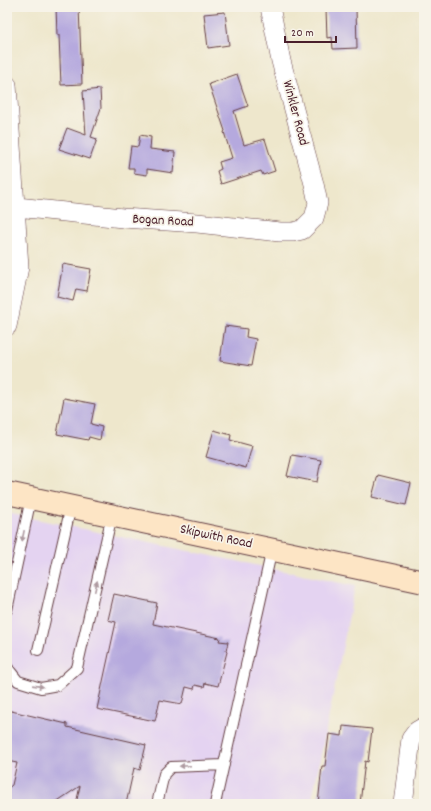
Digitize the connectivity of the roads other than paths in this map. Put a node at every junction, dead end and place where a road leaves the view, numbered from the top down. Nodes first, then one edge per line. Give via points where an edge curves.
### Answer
1 (270, 7) edge
2 (7, 85) edge
3 (11, 206) edge
4 (314, 218) joint
5 (7, 326) edge
6 (7, 493) edge
7 (31, 498) junction
8 (71, 506) junction
9 (112, 515) junction
10 (272, 549) junction
11 (424, 582) edge
12 (7, 610) edge
13 (38, 650) dead end
14 (7, 667) edge
15 (424, 727) edge
16 (224, 764) junction
17 (157, 804) edge
18 (215, 804) edge
19 (403, 804) edge

1 - 4 street, Winkler Road via 280,61 318,203
2 - 3 street
3 - 4 street, Bogan Road via 280,232 302,230
3 - 5 street via 19,267
6 - 7 main road, Skipwith Road
7 - 8 main road, Skipwith Road
7 -> 12 lane
8 - 9 main road, Skipwith Road
8 - 13 lane
9 - 10 main road, Skipwith Road
14 -> 9 lane via 18,681 40,688 58,685 77,668
10 - 11 main road, Skipwith Road
10 - 16 lane
15 - 19 street via 411,739
16 -> 17 lane via 171,767 164,774
16 - 18 lane

